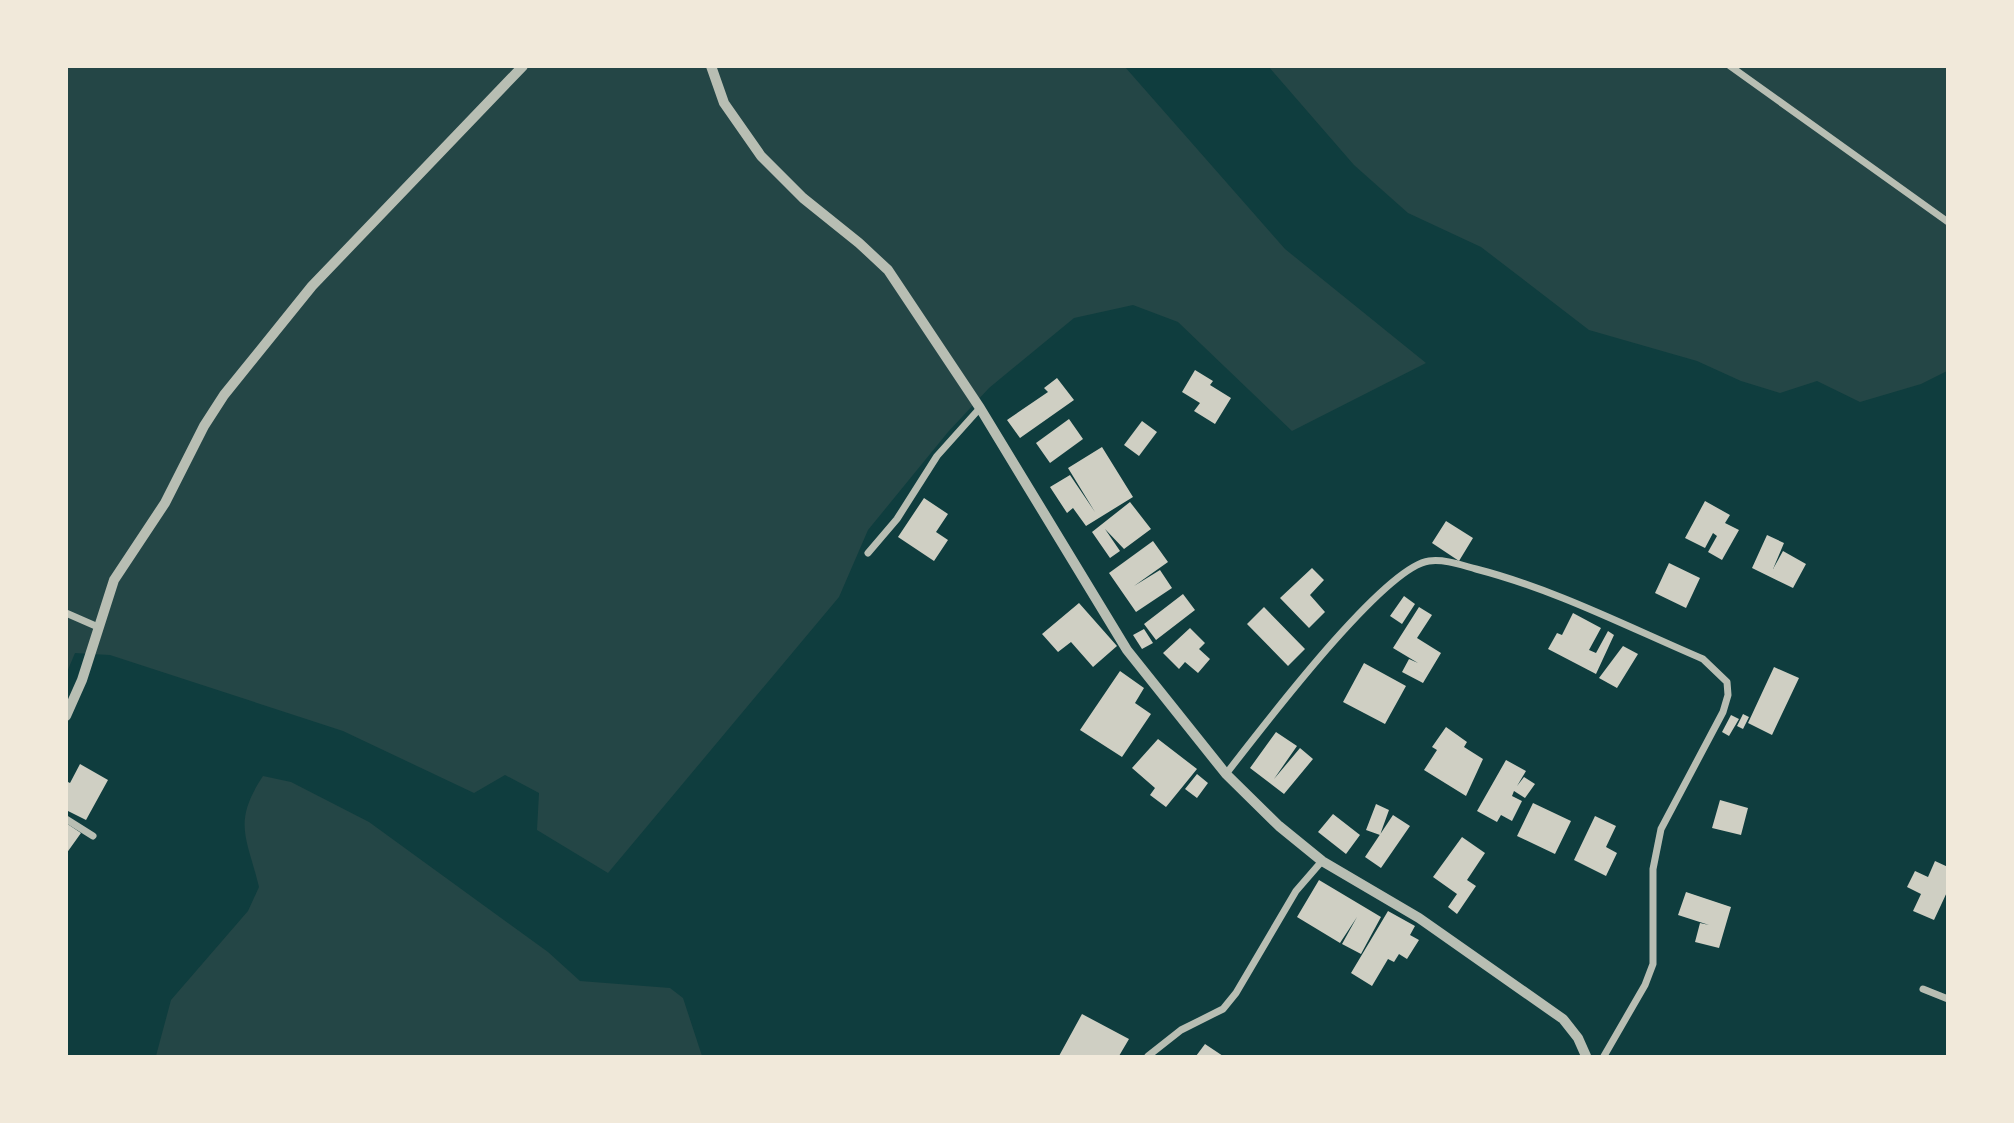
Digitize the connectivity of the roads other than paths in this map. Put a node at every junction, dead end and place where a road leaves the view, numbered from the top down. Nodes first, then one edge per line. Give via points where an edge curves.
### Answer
1 (523, 66) edge
2 (711, 66) edge
3 (1730, 66) edge
4 (1948, 222) edge
5 (980, 408) junction
6 (868, 553) dead end
7 (66, 613) edge
8 (98, 627) junction
9 (66, 716) edge
10 (1226, 774) junction
11 (66, 819) edge
12 (93, 836) dead end
13 (1322, 861) junction
14 (1923, 989) dead end
15 (1948, 999) edge
16 (1147, 1056) edge
17 (1586, 1056) edge
18 (1604, 1056) edge

1 - 8 street via 312,286 236,377 204,426 156,518 114,580
2 - 5 street via 724,103 761,156 888,271
3 - 4 street
5 - 6 street via 937,456 897,519
5 - 10 street via 1127,650
7 - 8 street
8 - 9 street
10 - 13 street via 1279,827
10 - 18 street via 1352,621 1410,569 1429,561 1444,560 1514,579 1703,659 1727,682 1728,695 1661,830 1653,869 1653,964
11 - 12 street
13 - 16 street via 1296,891 1223,1009 1181,1030
13 - 17 street via 1419,918 1556,1014
14 - 15 street

